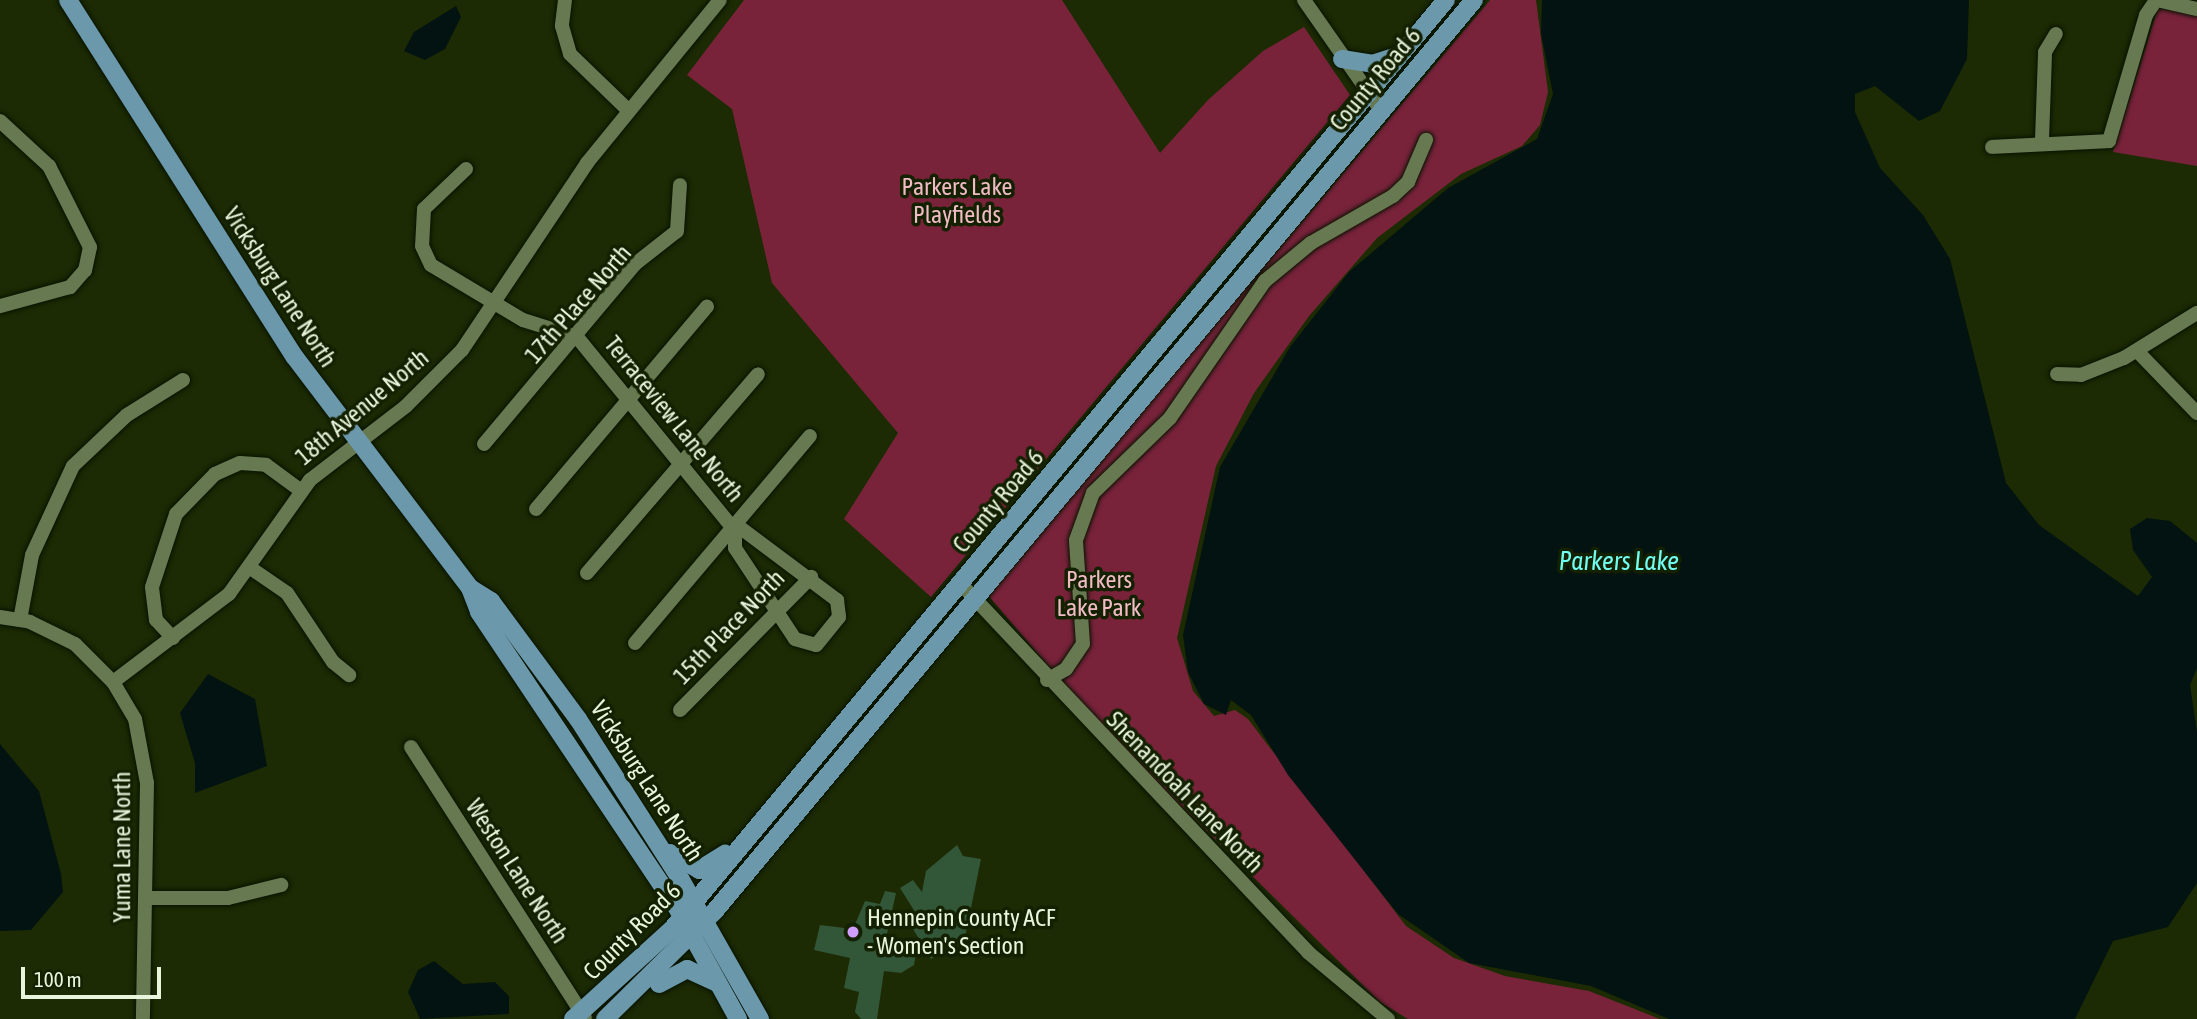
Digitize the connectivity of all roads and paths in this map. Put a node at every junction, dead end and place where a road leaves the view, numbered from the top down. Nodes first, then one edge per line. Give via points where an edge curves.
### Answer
1 (68, 0) edge
2 (565, 0) edge
3 (720, 0) edge
4 (1304, 0) edge
5 (1448, 0) edge
6 (1474, 0) edge
7 (2157, 0) edge
8 (2197, 9) edge
9 (1461, 14) junction
10 (2056, 34) dead end
11 (1401, 55) junction
12 (1342, 59) junction
13 (1366, 95) junction
14 (627, 109) junction
15 (1380, 109) junction
16 (0, 121) edge
17 (1426, 140) dead end
18 (2042, 140) junction
19 (1992, 147) dead end
20 (466, 169) dead end
21 (680, 185) dead end
22 (494, 305) junction
23 (0, 306) edge
24 (707, 307) dead end
25 (2197, 313) edge
26 (577, 337) junction
27 (2138, 352) junction
28 (758, 374) dead end
29 (2057, 374) dead end
30 (183, 380) dead end
31 (632, 403) junction
32 (2197, 413) edge
33 (810, 436) dead end
34 (355, 442) junction
35 (484, 444) dead end
36 (683, 466) junction
37 (300, 490) junction
38 (536, 509) dead end
39 (735, 531) junction
40 (249, 567) junction
41 (587, 573) dead end
42 (811, 577) junction
43 (961, 584) junction
44 (470, 587) junction
45 (974, 598) junction
46 (777, 612) junction
47 (0, 617) edge
48 (20, 620) junction
49 (173, 638) junction
50 (635, 643) dead end
51 (349, 675) dead end
52 (1047, 680) junction
53 (113, 681) junction
54 (680, 709) dead end
55 (411, 747) dead end
56 (789, 791) junction
57 (654, 836) junction
58 (281, 885) dead end
59 (145, 898) junction
60 (695, 903) junction
61 (682, 918) junction
62 (706, 921) junction
63 (693, 937) junction
64 (720, 985) junction
65 (580, 1017) edge
66 (143, 1019) edge
67 (605, 1019) edge
68 (612, 1019) edge
69 (738, 1019) edge
70 (760, 1019) edge
71 (1388, 1019) edge

1 - 34 main road, Vicksburg Lane North via 243,278
2 - 14 street via 562,26 570,54
3 - 14 street, 18th Avenue North
4 - 12 street
5 - 9 street
5 - 11 main road, County Road 6
6 - 9 main road, County Road 6
7 - 8 street
7 - 18 street via 2146,15 2109,141
9 - 15 main road, County Road 6
10 - 18 street via 2045,52
11 - 12 main road via 1372,64
11 - 13 main road, County Road 6
12 - 13 street
13 - 15 street
13 - 43 main road, County Road 6
14 - 22 street, 18th Avenue North
15 - 45 main road, County Road 6
16 - 23 street via 49,166 88,234 89,259 61,292
17 - 52 street via 1408,182 1393,196 1311,243 1265,281 1171,418 1093,494 1076,540 1083,644 1066,669
18 - 19 street
20 - 22 street, Terraceview Lane North via 430,198 422,246 431,265
21 - 26 street, 17th Place North via 677,231 635,264
22 - 26 street, Terraceview Lane North
22 - 34 street, 18th Avenue North via 435,379
24 - 31 street
25 - 27 street
26 - 31 street, Terraceview Lane North
26 - 35 street, 17th Place North
27 - 29 street via 2081,375
27 - 32 street
28 - 36 street
30 - 48 street via 127,415 73,466 32,555
31 - 36 street, Terraceview Lane North
31 - 38 street
33 - 39 street
34 - 37 street, 18th Avenue North
34 - 44 main road, Vicksburg Lane North
36 - 39 street, Terraceview Lane North
36 - 41 street
37 - 40 street, 18th Avenue North
37 - 49 street via 267,466 240,463 215,474 176,514 152,587 156,620
39 - 42 street, Terraceview Lane North via 756,534
39 - 46 street via 735,548
39 - 50 street
40 - 49 street, 18th Avenue North via 214,608
40 - 51 street via 287,593 333,662
42 - 46 street, 15th Place North
42 - 46 street, Terraceview Lane North via 837,600 835,625 808,647
43 - 45 street, Shenandoah Lane North
43 - 56 main road, County Road 6
44 - 57 main road, Vicksburg Lane North via 491,601 547,675
44 - 61 main road, Vicksburg Lane North via 479,612
45 - 52 street, Shenandoah Lane North
45 - 62 main road, County Road 6
46 - 54 street, 15th Place North
47 - 48 street
48 - 53 street via 75,644
49 - 53 street, 18th Avenue North
52 - 71 street, Shenandoah Lane North via 1309,953
53 - 59 street, Yuma Lane North via 135,719 145,762
55 - 65 street, Weston Lane North
56 - 57 main road via 706,870 682,865
56 - 60 main road, County Road 6
57 - 60 main road, Vicksburg Lane North
58 - 59 street via 228,898
59 - 66 street, Yuma Lane North
60 - 61 main road, County Road 6
60 - 62 main road, Vicksburg Lane North
61 - 63 main road, Vicksburg Lane North
61 - 65 main road, County Road 6
62 - 63 main road, County Road 6
62 - 70 main road, Vicksburg Lane North
63 - 64 main road, Vicksburg Lane North
63 - 67 main road, County Road 6
64 - 68 main road via 698,971 676,971
64 - 69 main road, Vicksburg Lane North

